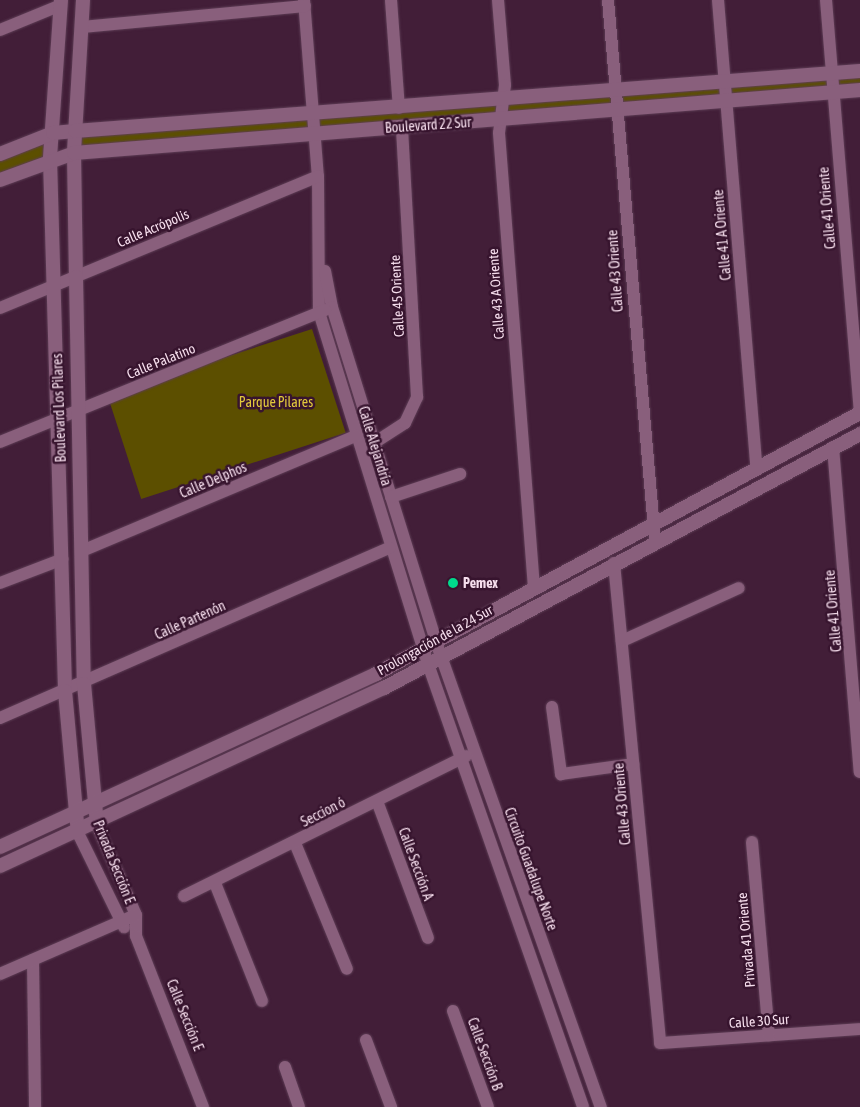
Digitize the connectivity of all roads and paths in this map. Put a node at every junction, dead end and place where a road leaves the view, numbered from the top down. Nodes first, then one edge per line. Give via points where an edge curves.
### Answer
1 (83, 0) edge
2 (391, 0) edge
3 (498, 0) edge
4 (608, 0) edge
5 (718, 0) edge
6 (826, 0) edge
7 (61, 3) edge
8 (304, 3) edge
9 (82, 27) junction
10 (0, 30) edge
11 (860, 70) edge
12 (831, 72) junction
13 (725, 81) junction
14 (616, 90) junction
15 (860, 90) edge
16 (832, 92) junction
17 (503, 101) junction
18 (726, 101) junction
19 (399, 108) junction
20 (618, 110) junction
21 (314, 114) junction
22 (499, 120) junction
23 (402, 127) junction
24 (75, 131) junction
25 (53, 133) junction
26 (315, 133) junction
27 (74, 153) junction
28 (0, 154) edge
29 (50, 159) junction
30 (318, 176) junction
31 (0, 180) edge
32 (321, 249) junction
33 (76, 277) junction
34 (55, 286) junction
35 (332, 307) junction
36 (0, 308) edge
37 (318, 312) junction
38 (80, 411) junction
39 (860, 414) edge
40 (59, 420) junction
41 (860, 434) edge
42 (356, 436) junction
43 (0, 442) edge
44 (374, 443) junction
45 (833, 447) junction
46 (756, 467) junction
47 (460, 474) dead end
48 (392, 497) junction
49 (654, 521) junction
50 (655, 540) junction
51 (390, 548) junction
52 (82, 551) junction
53 (63, 559) junction
54 (614, 562) junction
55 (0, 584) edge
56 (534, 585) junction
57 (739, 588) dead end
58 (854, 617) edge
59 (436, 640) junction
60 (622, 640) junction
61 (423, 647) junction
62 (441, 656) junction
63 (428, 664) junction
64 (84, 684) junction
65 (65, 692) junction
66 (552, 707) dead end
67 (0, 718) edge
68 (474, 752) junction
69 (460, 758) junction
70 (634, 764) junction
71 (860, 772) edge
72 (377, 801) junction
73 (93, 808) junction
74 (73, 817) junction
75 (97, 824) junction
76 (78, 833) junction
77 (295, 842) junction
78 (752, 842) dead end
79 (0, 847) edge
80 (0, 866) edge
81 (215, 883) junction
82 (184, 896) dead end
83 (136, 915) junction
84 (118, 922) junction
85 (136, 936) junction
86 (428, 938) dead end
87 (546, 954) junction
88 (33, 960) junction
89 (532, 960) junction
90 (347, 969) dead end
91 (0, 974) edge
92 (262, 1001) dead end
93 (453, 1011) dead end
94 (860, 1029) edge
95 (769, 1035) junction
96 (366, 1040) dead end
97 (660, 1043) joint
98 (285, 1067) dead end
99 (35, 1107) edge
100 (203, 1107) edge
101 (299, 1107) edge
102 (390, 1107) edge
103 (488, 1107) edge
104 (583, 1107) edge
105 (601, 1107) edge

1 - 9 street, Boulevard Los Pilares
2 - 19 street
3 - 17 street, Calle 43 A Oriente
4 - 14 street, Calle 43 Oriente
5 - 13 street, Calle 41 A Oriente
6 - 12 street, Calle 41 Oriente
7 - 10 street
7 - 25 street, Boulevard Los Pilares
8 - 9 street
8 - 21 street, Calle Alejandría
9 - 24 street, Boulevard Los Pilares
11 - 12 street, Boulevard 22 Sur
12 - 13 street, Boulevard 22 Sur
12 - 16 street, Calle 41 Oriente
13 - 14 street, Boulevard 22 Sur
13 - 18 street, Calle 41 A Oriente
14 - 17 street, Boulevard 22 Sur
14 - 20 street, Calle 43 Oriente
15 - 16 street, Boulevard 22 Sur
16 - 18 street, Boulevard 22 Sur
16 - 39 street, Calle 41 Oriente
17 - 19 street, Boulevard 22 Sur
17 - 22 street, Calle 43 A Oriente
18 - 20 street, Boulevard 22 Sur
18 - 46 street, Calle 41 A Oriente
19 - 21 street, Boulevard 22 Sur
20 - 22 street, Boulevard 22 Sur
20 - 49 street, Calle 43 Oriente
21 - 24 street, Boulevard 22 Sur
21 - 26 street, Calle Alejandría
22 - 23 street, Boulevard 22 Sur
22 - 56 street, Calle 43 A Oriente
23 - 26 street, Boulevard 22 Sur
23 - 44 street, Calle 45 Oriente via 417,397 405,423
24 - 25 street, Boulevard 22 Sur
24 - 27 street, Boulevard Los Pilares
25 - 28 street, Boulevard 22 Sur
25 - 29 street, Boulevard Los Pilares
26 - 27 street, Boulevard 22 Sur
26 - 30 street, Calle Alejandría
27 - 29 street, Boulevard 22 Sur
27 - 33 street, Boulevard Los Pilares
29 - 31 street, Boulevard 22 Sur
29 - 34 street, Boulevard Los Pilares
30 - 32 street, Calle Alejandría
30 - 33 street, Calle Acrópolis
32 - 35 street, Calle Alejandría
32 - 37 street, Calle Alejandría
33 - 34 street, Calle Acrópolis
33 - 38 street, Boulevard Los Pilares
34 - 36 street, Calle Acrópolis
34 - 40 street, Boulevard Los Pilares
35 - 37 street, Calle Palatino
35 - 44 street, Calle Alejandría
37 - 38 street, Calle Palatino
37 - 42 street, Calle Alejandría
38 - 40 street, Calle Palatino
38 - 52 street, Boulevard Los Pilares
39 - 46 street, Prolongación de la 24 Sur
40 - 43 street, Calle Palatino
40 - 53 street, Boulevard Los Pilares
41 - 45 street, Prolongación de la 24 Sur
42 - 51 street, Calle Alejandría
42 - 52 street, Calle Delphos
44 - 48 street, Calle Alejandría
45 - 50 street, Prolongación de la 24 Sur
45 - 58 street, Calle 41 Oriente
46 - 49 street, Prolongación de la 24 Sur
47 - 48 street
48 - 59 street, Calle Alejandría
49 - 50 street, Calle 43 Oriente
49 - 56 street, Prolongación de la 24 Sur
50 - 54 street, Prolongación de la 24 Sur
51 - 61 street, Calle Alejandría
51 - 64 street, Calle Partenón
52 - 64 street, Boulevard Los Pilares
53 - 55 street
53 - 65 street, Boulevard Los Pilares
54 - 60 street, Calle 43 Oriente
54 - 62 street, Prolongación de la 24 Sur
56 - 59 street, Prolongación de la 24 Sur
57 - 60 street
58 - 71 street, Calle 41 Oriente
59 - 61 street, Prolongación de la 24 Sur
59 - 62 street, Circuito Guadalupe Norte
60 - 70 street, Calle 43 Oriente
61 - 63 street
61 - 73 street, Prolongación de la 24 Sur
62 - 63 street, Prolongación de la 24 Sur
62 - 68 street, Circuito Guadalupe Norte
63 - 69 street
63 - 75 street, Prolongación de la 24 Sur
64 - 65 street, Calle Partenón
64 - 73 street, Boulevard Los Pilares
65 - 67 street, Calle Partenón
65 - 74 street, Boulevard Los Pilares
66 - 70 street via 561,774
68 - 69 street, Seccion ó
68 - 87 street, Circuito Guadalupe Norte
69 - 72 street, Seccion ó
69 - 89 street
70 - 97 street, Calle 43 Oriente
72 - 77 street, Seccion ó
72 - 86 street, Calle Sección A
73 - 74 street, Prolongación de la 24 Sur
73 - 75 street, Privada Sección E
74 - 76 street, Privada Sección E
74 - 79 street, Prolongación de la 24 Sur
75 - 76 street, Prolongación de la 24 Sur
75 - 83 street, Privada Sección E
76 - 80 street, Prolongación de la 24 Sur
76 - 84 street, Privada Sección E
77 - 81 street, Seccion ó
77 - 90 street
78 - 95 street, Privada 41 Oriente
81 - 82 street, Seccion ó
81 - 92 street
83 - 84 street
83 - 85 street, Calle Sección E
84 - 85 street
84 - 88 street
85 - 100 street, Calle Sección E
87 - 89 street
87 - 105 street, Circuito Guadalupe Norte
88 - 91 street
88 - 99 street
89 - 104 street
93 - 103 street, Calle Sección B
94 - 95 street, Calle 30 Sur
95 - 97 street, Calle 30 Sur
96 - 102 street
98 - 101 street

